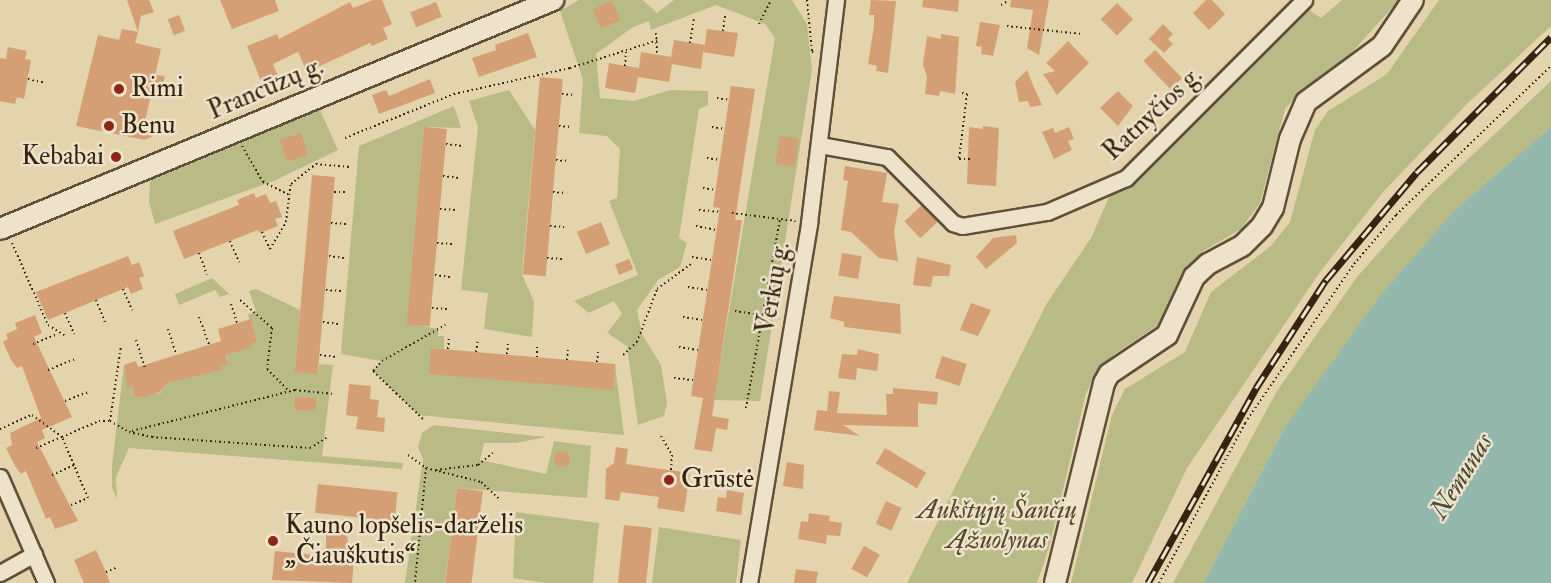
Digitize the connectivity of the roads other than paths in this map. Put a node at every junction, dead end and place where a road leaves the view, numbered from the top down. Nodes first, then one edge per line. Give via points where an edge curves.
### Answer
1 (553, 0) edge
2 (836, 0) edge
3 (1304, 0) edge
4 (1413, 0) edge
5 (820, 145) junction
6 (2, 228) edge
7 (0, 477) edge
8 (34, 554) junction
9 (0, 573) edge
10 (46, 583) edge
11 (749, 583) edge
12 (1055, 583) edge

1 - 6 street, Prancūzų g.
2 - 5 street, Verkių g.
3 - 5 street, Ratnyčios g. via 1126,178 1047,212 962,226 953,223 887,157
4 - 12 street via 1382,46 1306,102 1290,138 1273,208 1262,226 1242,246 1208,264 1186,289 1167,335 1109,374
5 - 11 street, Verkių g.
7 - 8 street
8 - 9 street
8 - 10 street

